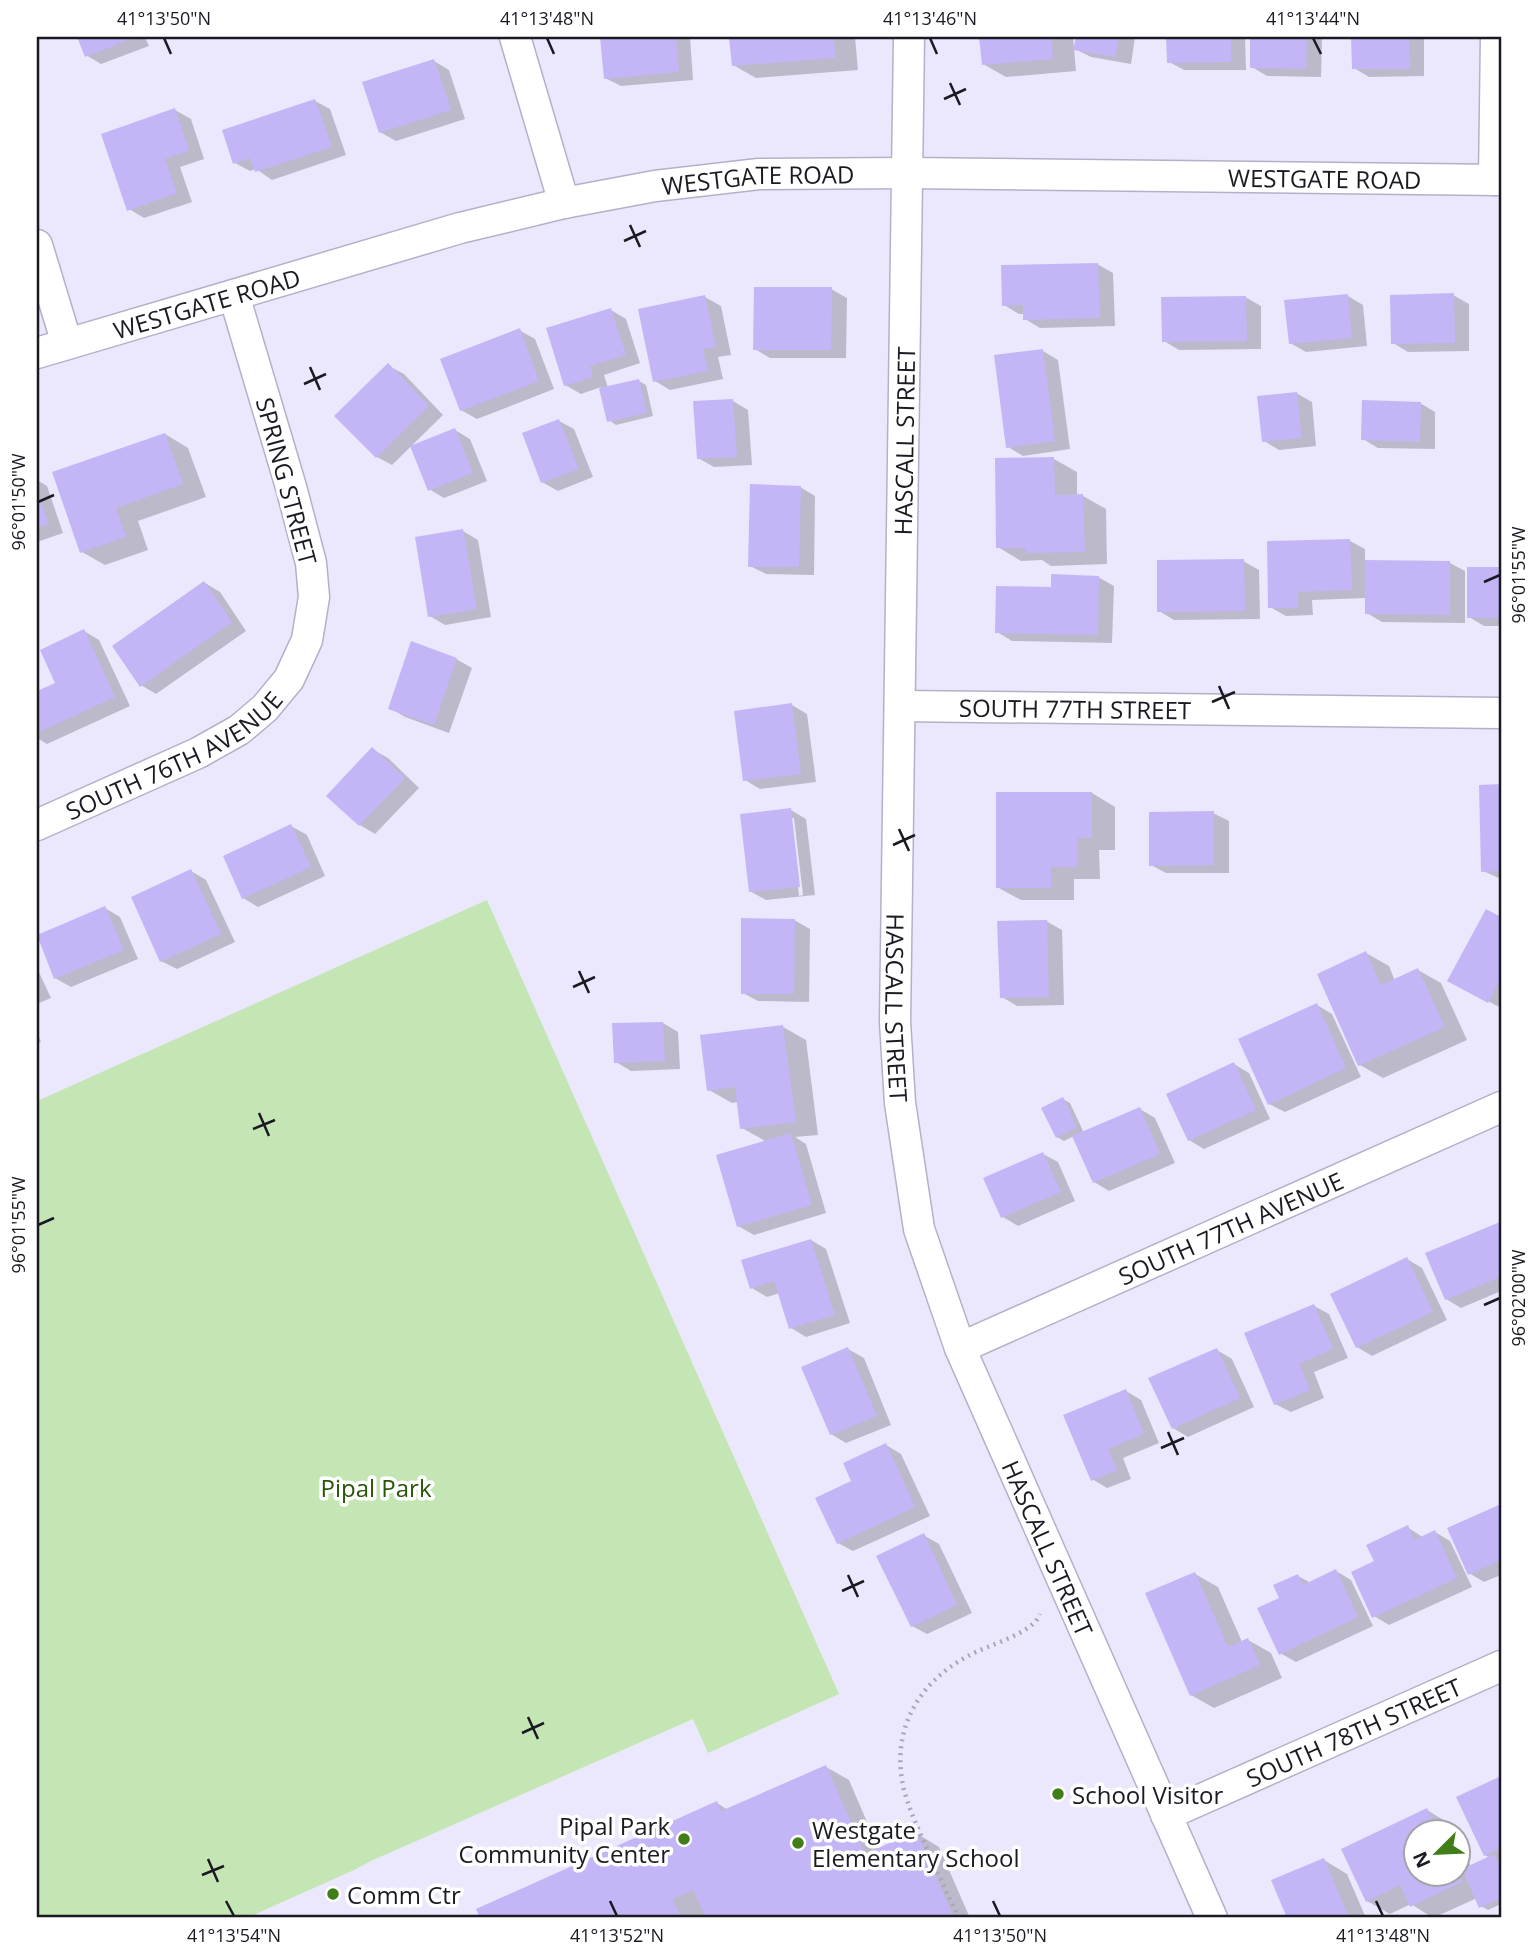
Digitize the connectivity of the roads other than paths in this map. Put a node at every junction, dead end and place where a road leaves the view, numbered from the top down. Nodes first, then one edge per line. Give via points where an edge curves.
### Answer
1 (515, 37) edge
2 (909, 37) edge
3 (1496, 37) edge
4 (907, 173) junction
5 (1498, 180) edge
6 (564, 203) junction
7 (37, 245) edge
8 (234, 295) junction
9 (66, 344) junction
10 (37, 353) edge
11 (295, 669) joint
12 (900, 706) junction
13 (1501, 713) edge
14 (37, 825) edge
15 (1501, 1107) edge
16 (960, 1348) junction
17 (1501, 1666) edge
18 (1166, 1815) junction
19 (1212, 1918) edge

1 - 6 street
2 - 4 street, HASCALL STREET
3 - 5 street
4 - 5 street, WESTGATE ROAD
4 - 6 street, WESTGATE ROAD via 759,174
4 - 12 street, HASCALL STREET
6 - 8 street, WESTGATE ROAD via 460,228
7 - 9 street
8 - 9 street, WESTGATE ROAD
8 - 11 street, SPRING STREET via 311,563 314,597 307,640
9 - 10 street, WESTGATE ROAD
11 - 14 street, SOUTH 76TH AVENUE via 265,708 239,730
12 - 13 street, SOUTH 77TH STREET
12 - 16 street, HASCALL STREET via 895,1022 900,1103 919,1229
15 - 16 street, SOUTH 77TH AVENUE
16 - 18 street, HASCALL STREET
17 - 18 street, SOUTH 78TH STREET
18 - 19 street, HASCALL STREET

